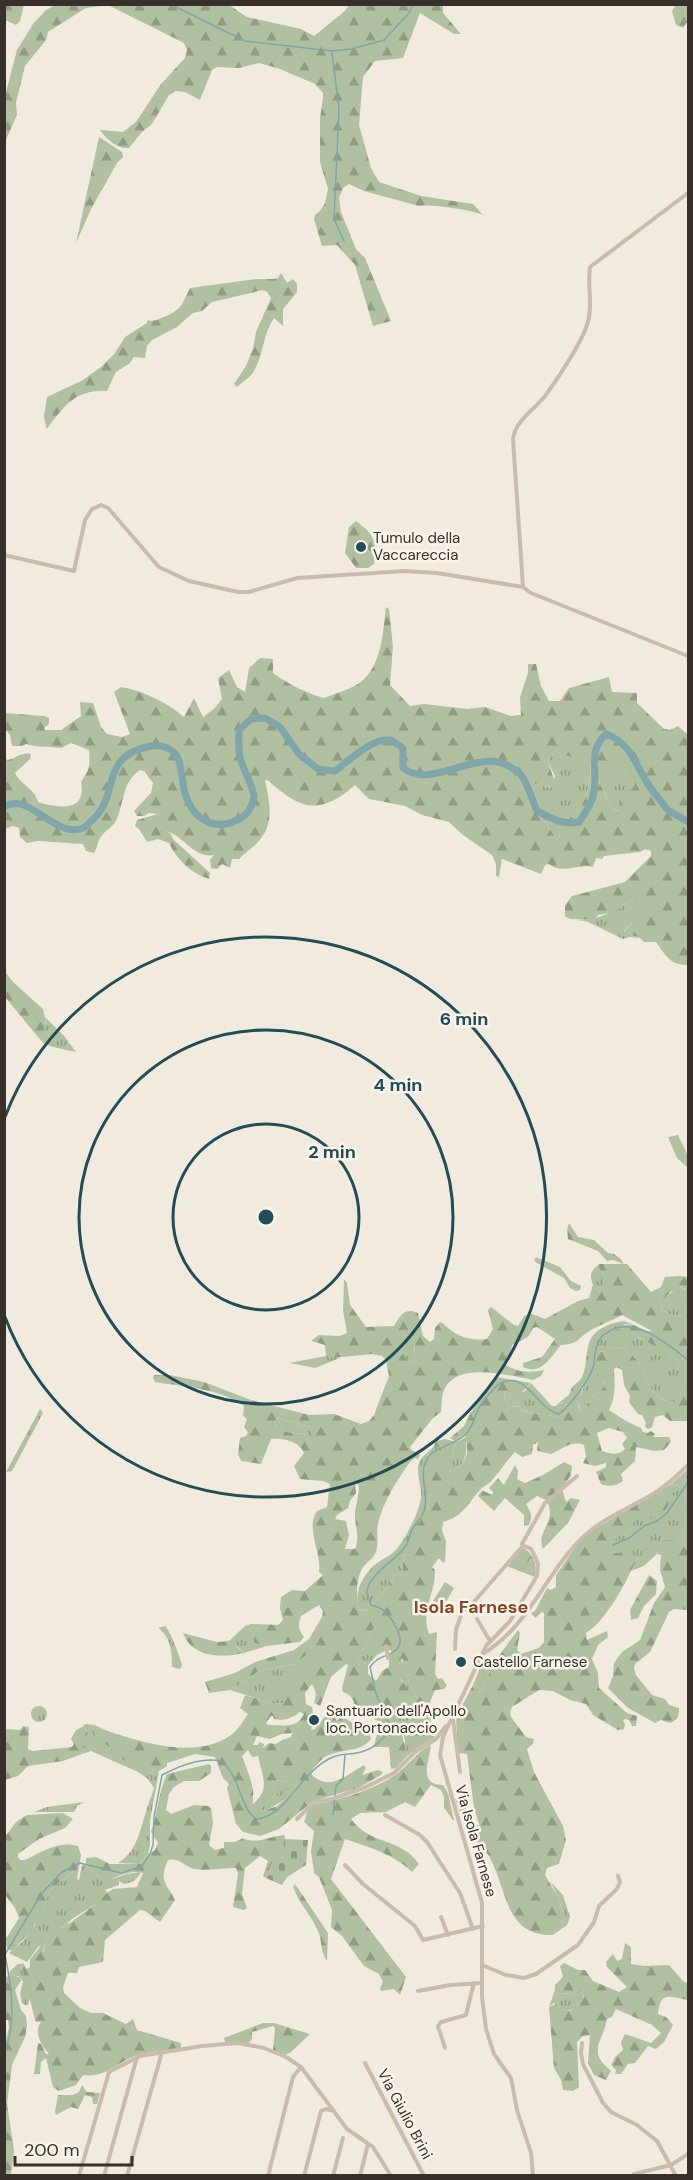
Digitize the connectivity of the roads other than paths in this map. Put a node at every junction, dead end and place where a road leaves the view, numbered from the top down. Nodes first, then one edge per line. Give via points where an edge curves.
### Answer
1 (688, 193) edge
2 (4, 555) edge
3 (523, 587) junction
4 (688, 656) edge
5 (688, 1465) edge
6 (577, 1476) dead end
7 (522, 1544) dead end
8 (477, 1618) dead end
9 (490, 1641) junction
10 (387, 1648) dead end
11 (455, 1649) dead end
12 (483, 1653) junction
13 (388, 1657) dead end
14 (452, 1720) junction
15 (460, 1772) dead end
16 (385, 1815) dead end
17 (297, 1819) dead end
18 (345, 1865) dead end
19 (618, 1876) dead end
20 (441, 1917) dead end
21 (483, 1926) junction
22 (473, 1929) junction
23 (448, 1935) junction
24 (482, 1965) junction
25 (474, 1983) junction
26 (482, 1983) junction
27 (418, 1991) dead end
28 (582, 2043) dead end
29 (445, 2048) dead end
30 (162, 2052) junction
31 (137, 2057) junction
32 (365, 2063) dead end
33 (301, 2067) junction
34 (335, 2111) junction
35 (343, 2138) dead end
36 (368, 2144) junction
37 (688, 2154) edge
38 (671, 2165) junction
39 (634, 2174) edge
40 (79, 2175) edge
41 (104, 2175) edge
42 (127, 2175) edge
43 (268, 2175) edge
44 (304, 2175) edge
45 (333, 2175) edge
46 (360, 2175) edge
47 (391, 2175) edge
48 (424, 2175) edge
49 (533, 2175) edge
50 (676, 2175) edge

1 - 3 street via 590,267 586,327 547,394 514,430
2 - 3 street via 74,571 85,520 92,509 101,505 108,508 159,567 189,581 238,592 297,578 405,571
3 - 4 street
5 - 12 street via 655,1493 584,1535 512,1631
6 - 7 street via 545,1503
8 - 9 street
9 - 11 street, Via Isola Farnese via 510,1620 537,1576 537,1560 531,1549 524,1546 462,1612
9 - 12 street, Via Isola Farnese
10 - 13 street
12 - 14 street, Via Isola Farnese
14 - 15 street
14 - 17 street via 436,1739 415,1752 394,1773 339,1797 314,1802
14 - 21 street, Via Isola Farnese via 441,1744 440,1760 480,1890
16 - 22 street via 427,1842 460,1893
18 - 23 street via 415,1926 422,1940
19 - 24 street via 617,1889 599,1906 594,1922 578,1945 536,1974 524,1978 506,1975
20 - 23 street
21 - 22 street
21 - 24 street, Via Isola Farnese
22 - 23 street
24 - 26 street, Via Isola Farnese
25 - 26 street
25 - 27 street
25 - 29 street via 466,2015 438,2025
26 - 49 street, Via Isola Farnese via 486,2032 496,2058 511,2078
28 - 38 street via 583,2064 605,2107 657,2141
30 - 31 street
30 - 33 street via 221,2044 253,2045
30 - 42 street
31 - 40 street via 108,2074
31 - 41 street
32 - 48 street, Via Giulio Brini
33 - 34 street
33 - 43 street via 293,2077
34 - 36 street via 347,2129
34 - 44 street via 321,2111
35 - 45 street
36 - 46 street
36 - 47 street
37 - 38 street
38 - 39 street
38 - 50 street

